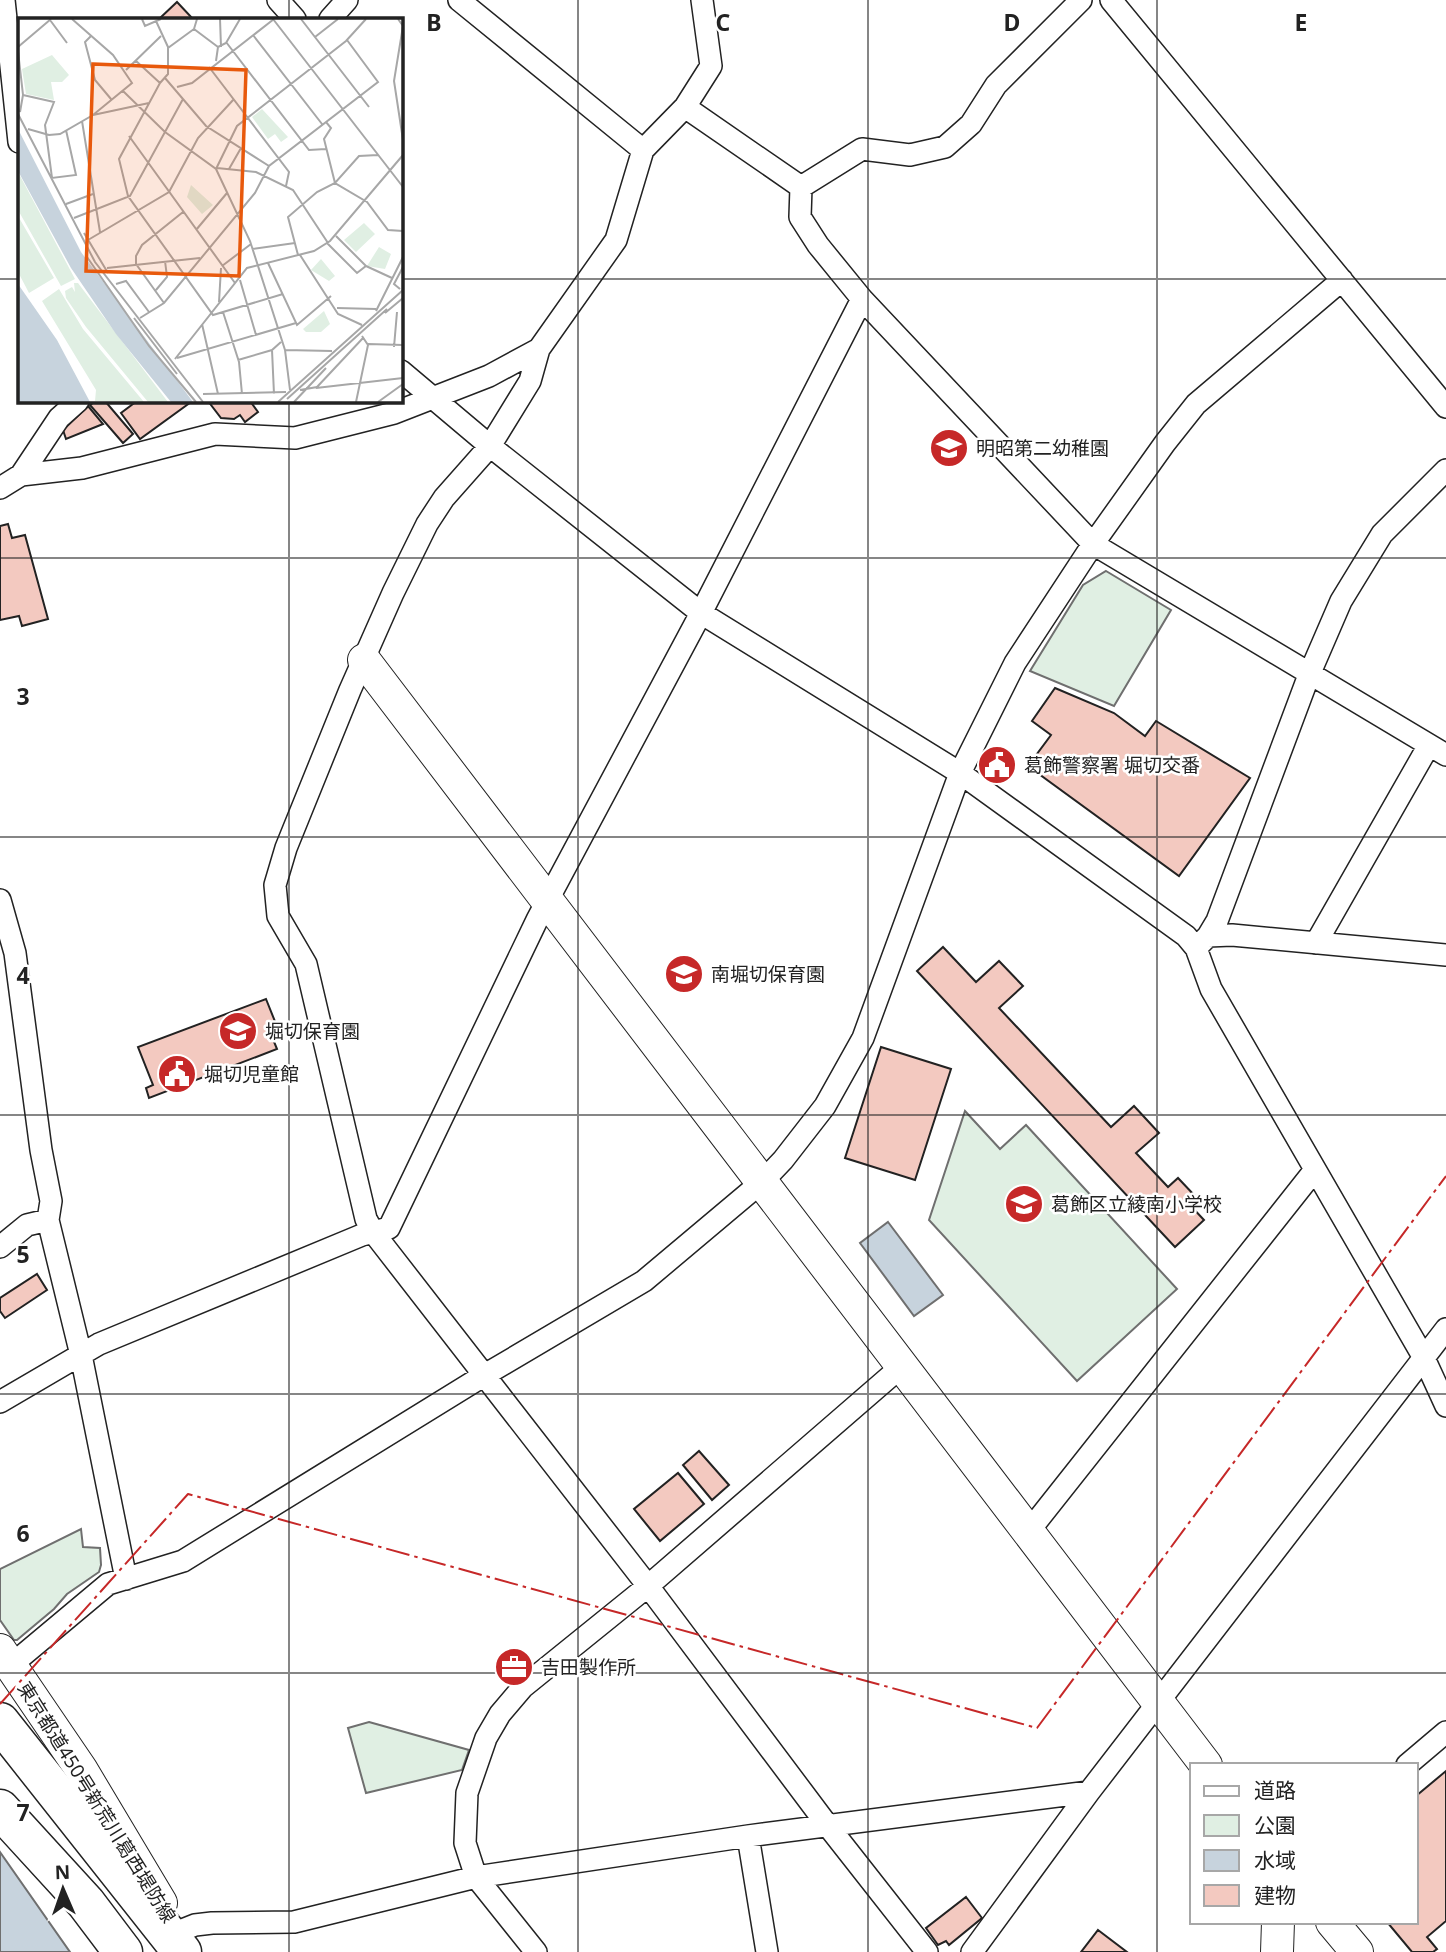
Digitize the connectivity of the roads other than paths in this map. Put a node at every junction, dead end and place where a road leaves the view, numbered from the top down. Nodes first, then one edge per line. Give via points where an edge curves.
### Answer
1 (4, 0) edge
2 (278, 0) edge
3 (347, 0) edge
4 (459, 0) edge
5 (702, 0) edge
6 (1081, 0) edge
7 (1111, 0) edge
8 (294, 18) edge
9 (331, 18) edge
10 (685, 107) junction
11 (18, 133) edge
12 (643, 150) junction
13 (801, 187) junction
14 (1342, 280) junction
15 (862, 299) junction
16 (539, 349) junction
17 (402, 372) edge
18 (434, 399) junction
19 (77, 402) edge
20 (1446, 407) edge
21 (490, 446) junction
22 (1446, 470) edge
23 (21, 475) junction
24 (0, 488) edge
25 (1093, 544) junction
26 (701, 612) junction
27 (364, 660) junction
28 (1310, 675) junction
29 (1438, 750) edge
30 (960, 773) junction
31 (547, 900) junction
32 (0, 903) edge
33 (1202, 942) junction
34 (1316, 943) junction
35 (1446, 955) edge
36 (1314, 1171) junction
37 (763, 1181) junction
38 (48, 1220) junction
39 (373, 1232) junction
40 (0, 1247) edge
41 (1446, 1329) edge
42 (81, 1355) junction
43 (1424, 1358) junction
44 (902, 1366) junction
45 (483, 1376) junction
46 (0, 1402) edge
47 (1446, 1406) edge
48 (1029, 1531) junction
49 (126, 1579) junction
50 (648, 1586) junction
51 (5, 1658) edge
52 (1157, 1704) junction
53 (0, 1722) edge
54 (0, 1732) edge
55 (1446, 1732) edge
56 (1204, 1763) edge
57 (1409, 1763) edge
58 (1089, 1792) junction
59 (0, 1809) edge
60 (0, 1814) edge
61 (828, 1826) junction
62 (748, 1836) junction
63 (476, 1877) junction
64 (1278, 1924) edge
65 (1334, 1924) edge
66 (177, 1947) edge
67 (91, 1952) edge
68 (123, 1952) edge
69 (536, 1952) edge
70 (767, 1952) edge
71 (927, 1952) edge
72 (972, 1952) edge
73 (1277, 1952) edge
74 (1357, 1952) edge

1 - 11 street
2 - 8 street
3 - 9 street
4 - 12 street
5 - 10 street via 711,66
6 - 13 street via 996,85 971,124 945,147 910,155 862,149
7 - 14 street
10 - 12 street
10 - 13 street
12 - 16 street via 616,240
13 - 15 street via 800,217
14 - 20 street
14 - 25 street via 1196,404
15 - 25 street
15 - 26 street
16 - 18 street
16 - 21 street via 530,381
17 - 18 street
18 - 21 street
18 - 23 street via 394,414 295,438 215,434 82,468
19 - 23 street via 58,418
21 - 26 street
21 - 27 street via 427,524
22 - 28 street via 1382,534 1341,601
23 - 24 street
25 - 28 street
25 - 30 street via 1015,663
26 - 30 street
26 - 31 street
27 - 31 street
27 - 39 street via 275,885 278,916 306,964 366,1219
28 - 29 street
28 - 33 street via 1217,921
29 - 34 street
30 - 33 street via 1186,936
30 - 37 street via 863,1038 825,1106
31 - 37 street
31 - 39 street via 389,1228
32 - 38 street via 15,953 51,1201
33 - 34 street via 1232,935
33 - 36 street via 1211,989
34 - 35 street
36 - 43 street
36 - 48 street
37 - 44 street
37 - 45 street via 644,1281
38 - 40 street via 27,1225
38 - 42 street
39 - 42 street
39 - 45 street
41 - 43 street
42 - 46 street
42 - 49 street
43 - 47 street
43 - 52 street
44 - 48 street
44 - 50 street
45 - 49 street via 183,1561
45 - 50 street
48 - 52 street
49 - 51 street via 108,1584
50 - 61 street
50 - 63 street via 523,1687 500,1714 486,1738 467,1793 465,1843
51 - 66 street, 東京都道450号新荒川葛西堤防線 via 81,1769
52 - 56 street
52 - 58 street
53 - 66 highway
54 - 66 highway via 87,1864
55 - 57 street
58 - 61 street
58 - 72 street
59 - 68 highway via 86,1903
60 - 67 highway
61 - 62 street
61 - 71 street
62 - 63 street
62 - 70 street
63 - 66 street via 294,1922 195,1925
63 - 69 street
64 - 73 street
65 - 74 street

